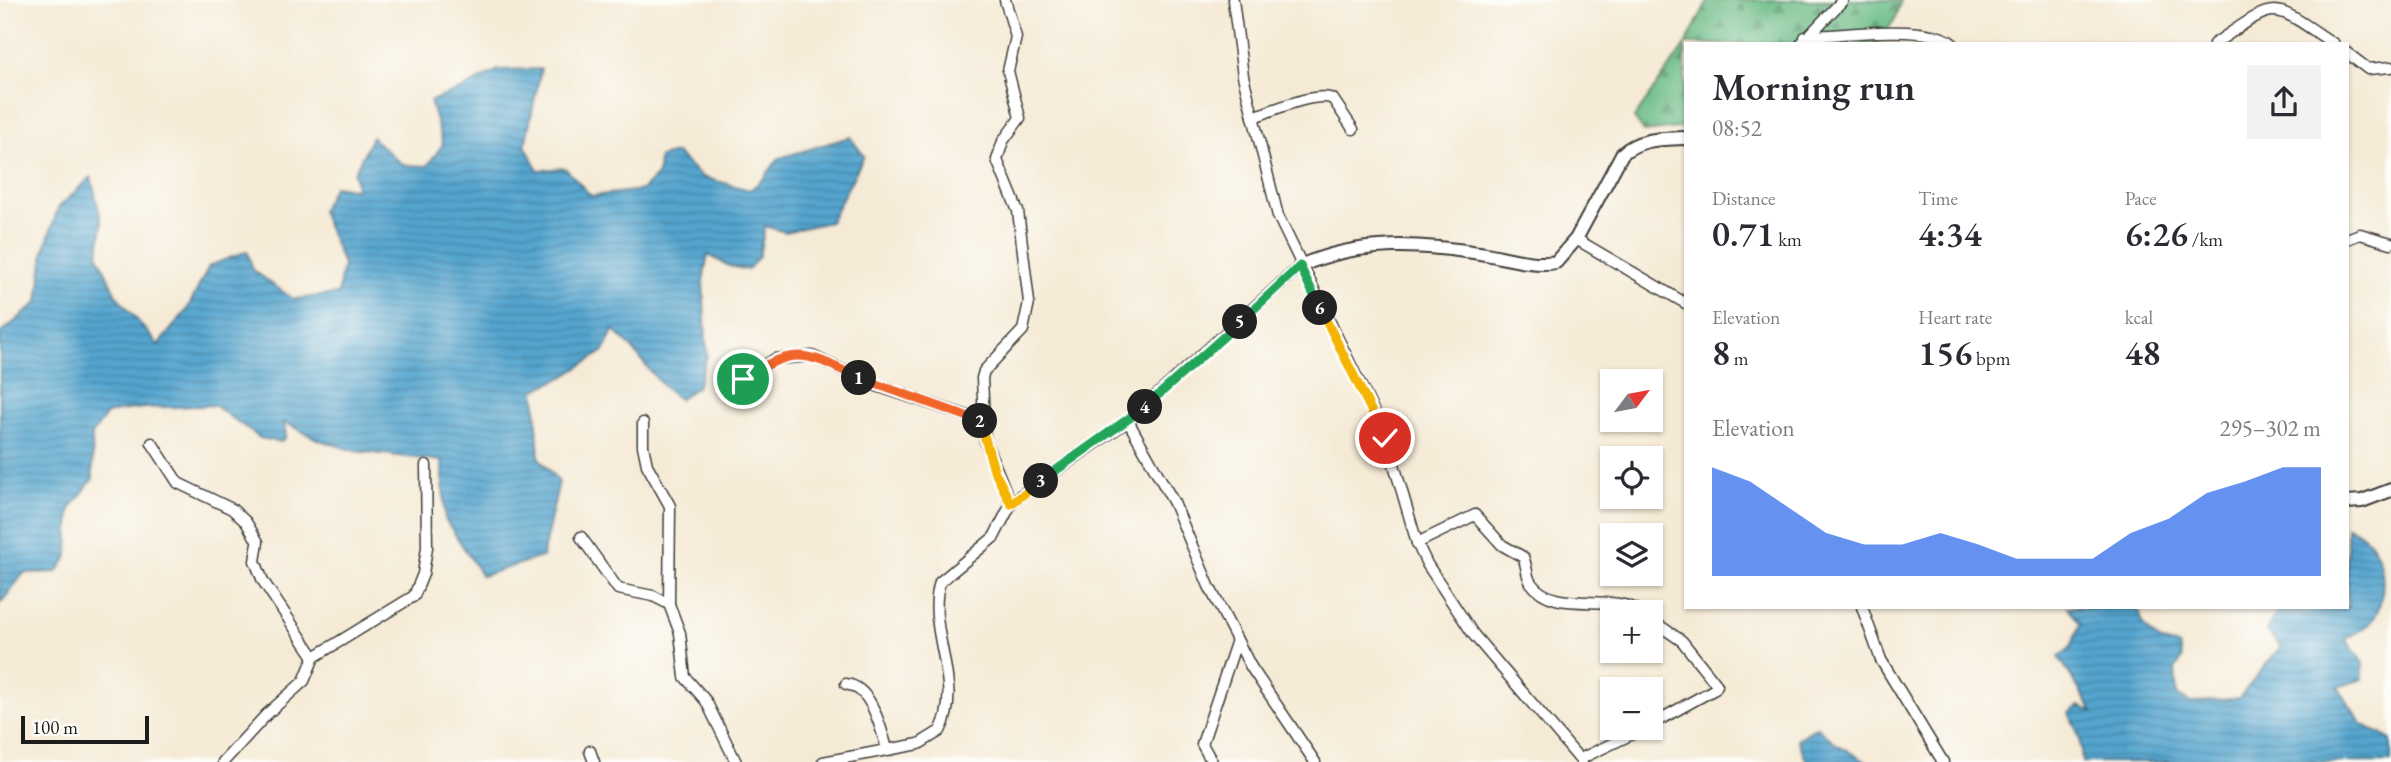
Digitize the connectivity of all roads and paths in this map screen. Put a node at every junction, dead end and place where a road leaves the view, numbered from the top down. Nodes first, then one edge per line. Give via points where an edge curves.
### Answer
1 (1005, 0) edge
2 (1233, 0) edge
3 (1843, 0) edge
4 (1803, 40) edge
5 (1950, 42) edge
6 (2217, 42) edge
7 (2331, 42) edge
8 (2349, 55) edge
9 (2391, 67) edge
10 (1253, 117) junction
11 (1353, 129) dead end
12 (1684, 138) edge
13 (2349, 238) edge
14 (1576, 239) junction
15 (2391, 243) edge
16 (1300, 266) junction
17 (1684, 302) edge
18 (743, 379) dead end
19 (982, 421) junction
20 (1128, 421) junction
21 (643, 423) dead end
22 (152, 443) dead end
23 (426, 465) dead end
24 (2391, 490) edge
25 (2349, 502) edge
26 (1011, 504) junction
27 (581, 537) dead end
28 (1417, 543) junction
29 (1600, 601) edge
30 (669, 604) junction
31 (1863, 609) edge
32 (1663, 628) edge
33 (1237, 640) junction
34 (314, 657) junction
35 (846, 684) dead end
36 (1663, 718) edge
37 (1621, 740) edge
38 (590, 751) dead end
39 (888, 751) junction
40 (851, 760) edge
41 (1581, 760) edge
42 (223, 762) edge
43 (594, 762) edge
44 (736, 762) edge
45 (823, 762) edge
46 (1212, 762) edge
47 (1315, 762) edge
48 (1944, 762) edge

1 - 19 street via 1016,37 1008,71 1020,118 1003,141 997,160 1018,211 1029,302 1023,330 984,371
2 - 10 street
3 - 4 street
4 - 5 street via 1911,33
6 - 7 street via 2265,6 2277,5
8 - 9 street via 2368,69
10 - 11 street via 1328,97
10 - 16 street via 1278,216
12 - 14 street via 1650,140 1629,148
13 - 15 street via 2360,234
14 - 16 street via 1556,262 1548,263 1420,244 1350,250
14 - 17 street
16 - 20 street
16 - 28 street via 1385,438
18 - 19 street via 775,359 812,356 877,386
19 - 26 street via 994,470
20 - 26 street
20 - 33 street via 1174,503
21 - 30 street via 647,465 670,506
22 - 34 street via 178,483 232,509 246,522 258,542 255,561 263,581
23 - 34 street via 427,547 419,588 406,603
24 - 25 street via 2362,502
26 - 39 street via 994,537 940,582 937,594 947,677 945,722 932,737
27 - 30 street via 618,590
28 - 29 street via 1475,515 1502,545 1522,556 1528,577 1542,593
28 - 41 street via 1455,612
30 - 44 street via 680,633 685,677 706,701
31 - 48 street via 1881,660
32 - 36 street via 1682,641 1717,685
33 - 46 street via 1202,744
33 - 47 street
34 - 42 street via 304,681
35 - 39 street via 865,693
37 - 41 street
38 - 43 street
39 - 40 street
40 - 45 street

